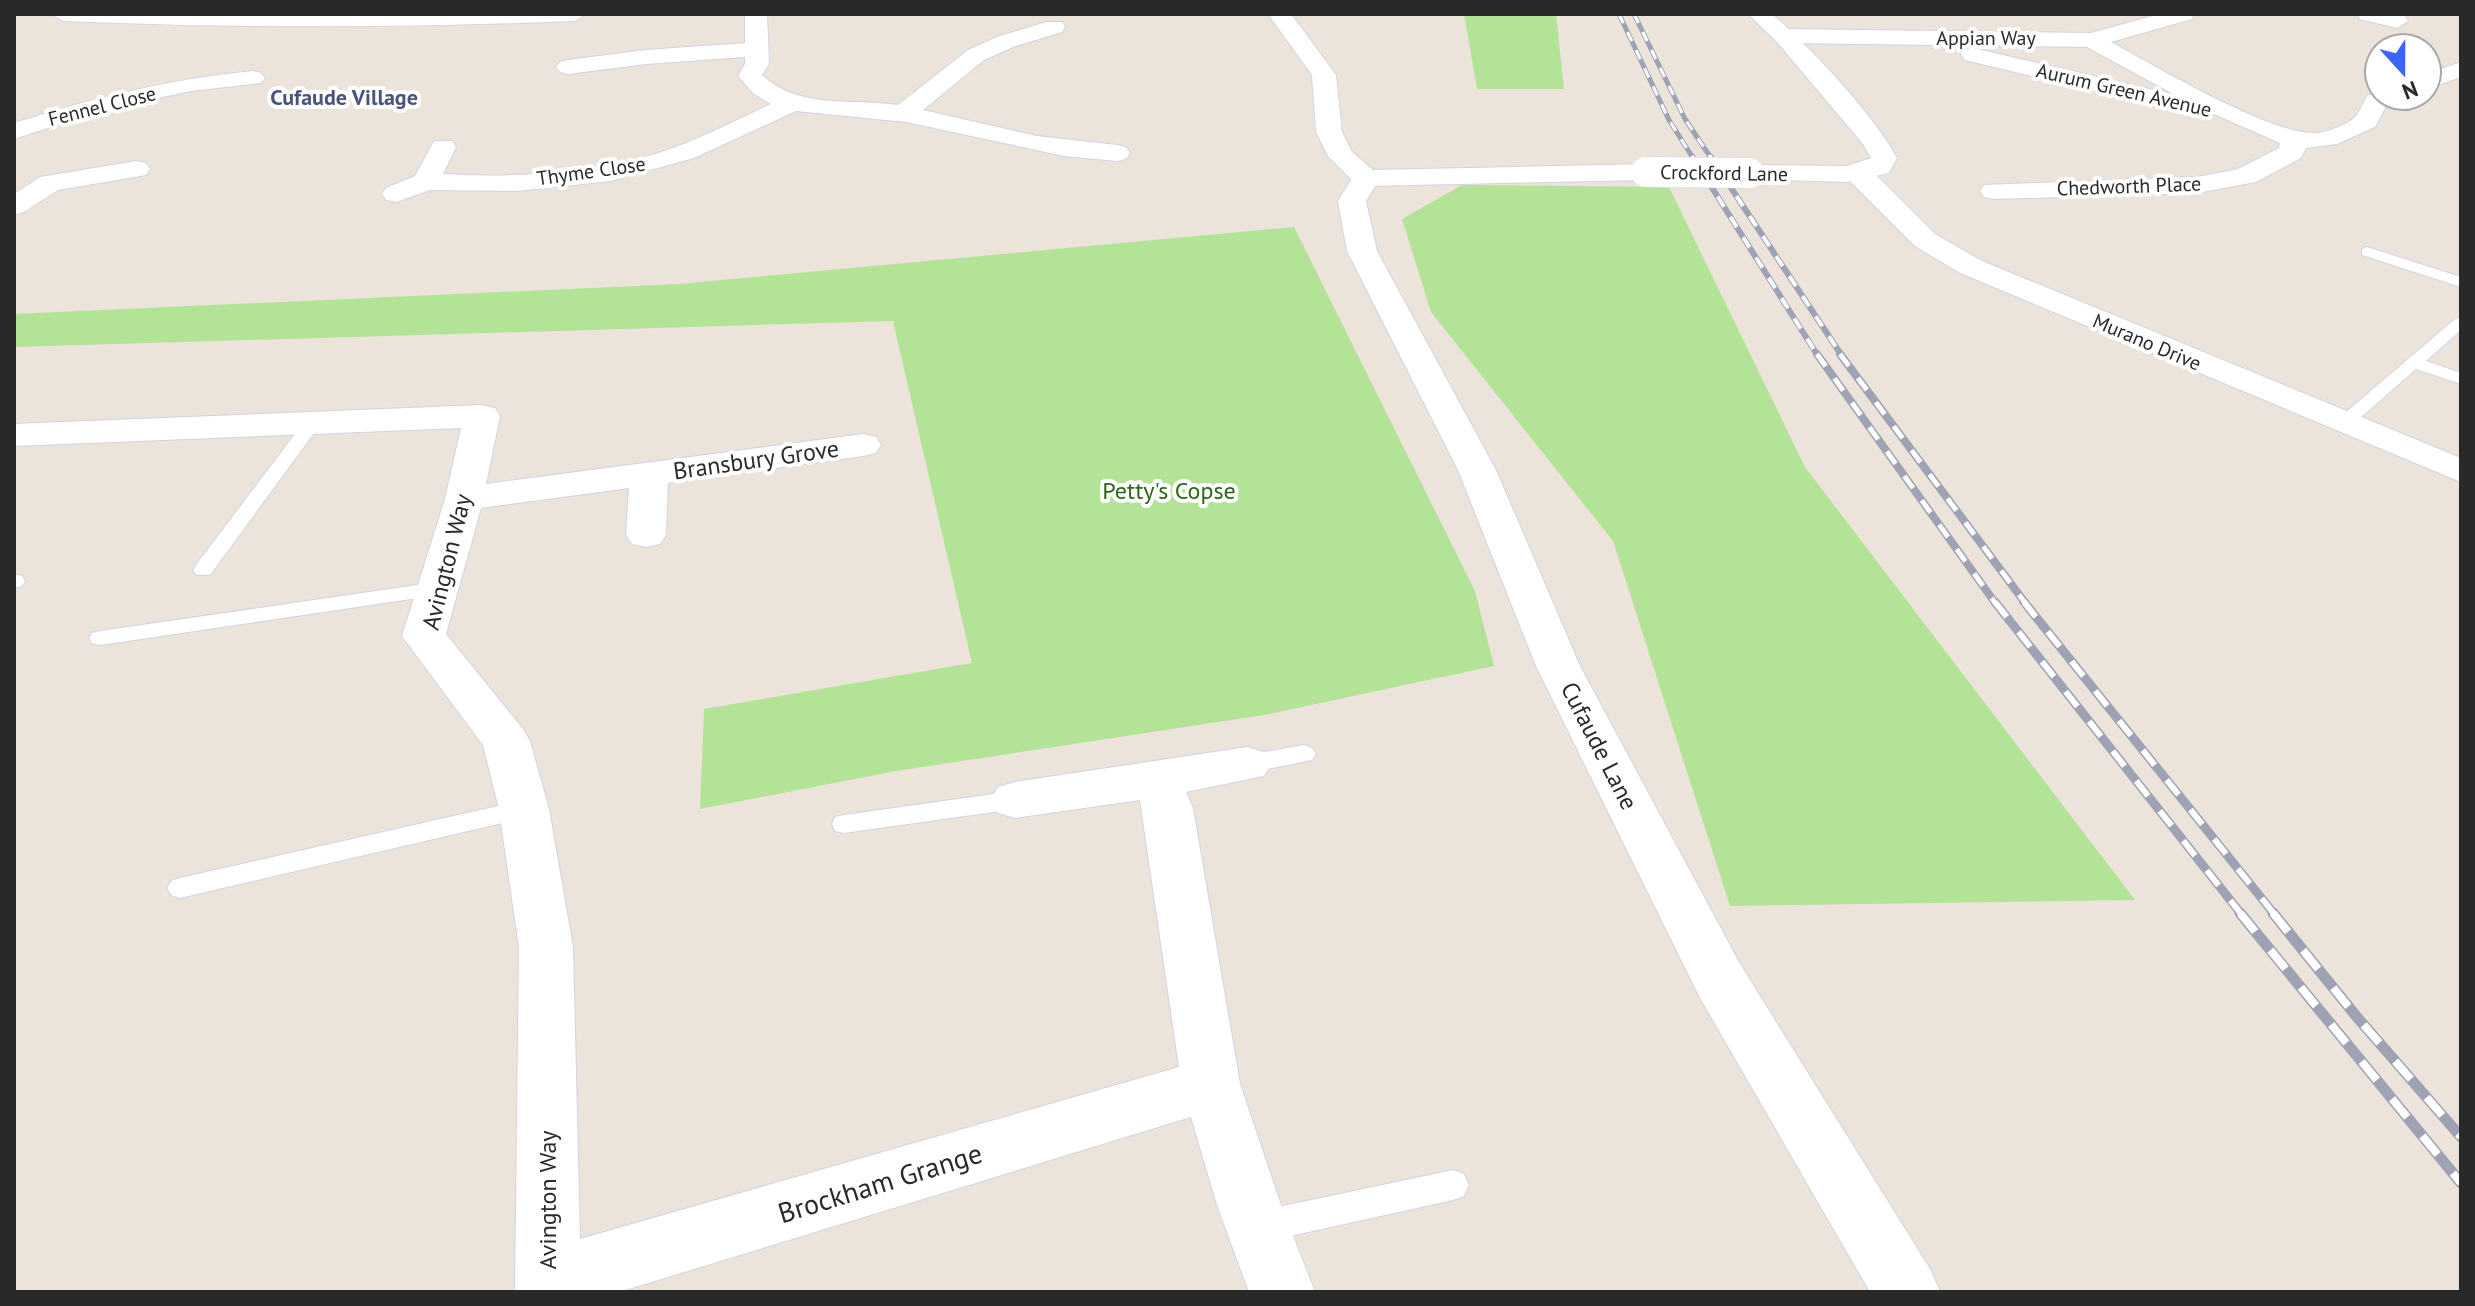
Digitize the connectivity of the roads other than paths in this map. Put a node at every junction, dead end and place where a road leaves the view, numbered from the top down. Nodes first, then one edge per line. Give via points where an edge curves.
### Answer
1 (63, 14) edge
2 (575, 14) edge
3 (756, 14) edge
4 (1279, 14) edge
5 (1759, 14) edge
6 (2184, 14) edge
7 (2368, 14) edge
8 (358, 17) edge
9 (2397, 21) dead end
10 (1062, 26) dead end
11 (980, 30) dead end
12 (1784, 36) junction
13 (1930, 38) junction
14 (2092, 40) junction
15 (1005, 42) junction
16 (757, 49) junction
17 (568, 67) dead end
18 (253, 78) dead end
19 (792, 103) junction
20 (2228, 111) junction
21 (2371, 112) edge
22 (904, 113) junction
23 (14, 131) edge
24 (2294, 139) junction
25 (1044, 146) junction
26 (443, 147) dead end
27 (1117, 153) dead end
28 (26, 165) dead end
29 (1002, 167) dead end
30 (136, 169) dead end
31 (1858, 173) junction
32 (1366, 178) junction
33 (426, 181) junction
34 (50, 183) junction
35 (1994, 191) dead end
36 (396, 194) dead end
37 (14, 206) edge
38 (2367, 252) dead end
39 (2461, 282) edge
40 (2461, 322) edge
41 (2414, 363) junction
42 (2461, 379) edge
43 (313, 422) junction
44 (2344, 423) junction
45 (14, 435) edge
46 (863, 445) dead end
47 (2461, 471) edge
48 (649, 475) junction
49 (464, 499) junction
50 (646, 535) dead end
51 (203, 570) dead end
52 (438, 589) junction
53 (100, 638) dead end
54 (1304, 754) dead end
55 (1247, 764) joint
56 (1157, 780) junction
57 (1015, 800) joint
58 (524, 809) junction
59 (844, 824) dead end
60 (180, 888) dead end
61 (1211, 1084) junction
62 (1453, 1185) dead end
63 (1257, 1227) junction
64 (548, 1287) edge
65 (1282, 1292) edge
66 (1907, 1292) edge

1 - 8 street via 227,21
2 - 8 street
3 - 16 street
4 - 32 street via 1324,75 1329,132 1341,156
5 - 12 street
6 - 14 street, Appian Way
7 - 9 street
10 - 15 street
11 - 15 street
12 - 13 street, Appian Way
12 - 31 street via 1881,147 1884,158 1879,167
13 - 14 street, Appian Way
13 - 20 street, Aurum Green Avenue via 1958,51 2206,111
14 - 20 street, Aurum Green Avenue
15 - 22 street via 976,55
16 - 17 street via 624,52
16 - 19 street via 750,76 762,91
18 - 23 street, Fennel Close via 196,78
19 - 22 street
19 - 33 street, Thyme Close via 725,136 619,170 498,182
20 - 24 street, Aurum Green Avenue
21 - 24 street, Aurum Green Avenue via 2366,122 2335,136
22 - 25 street
24 - 35 street, Chedworth Place via 2292,152 2272,165 2197,185
25 - 27 street
25 - 29 street
26 - 33 street
28 - 34 street
30 - 34 street
31 - 32 street, Crockford Lane, bridge
31 - 44 street, Murano Drive via 1925,240 1971,267
32 - 66 street, Cufaude Lane via 1352,201 1362,251 1477,470 1558,666 1720,981
33 - 36 street, Thyme Close
34 - 37 street
38 - 39 lane
40 - 41 lane
41 - 42 lane
41 - 44 lane
43 - 45 street, Avington Way
43 - 49 street, Avington Way via 482,416
43 - 51 lane
44 - 47 street, Murano Drive
46 - 48 street, Bransbury Grove
48 - 49 street, Bransbury Grove
48 - 50 street, Bransbury Grove
49 - 52 street, Avington Way
52 - 53 lane
52 - 58 street, Avington Way via 424,636 506,741
54 - 55 lane
55 - 56 street
56 - 57 street
56 - 61 street via 1168,808
57 - 59 lane
58 - 60 lane
58 - 64 street, Avington Way via 546,947
61 - 63 street
61 - 64 street, Brockham Grange
62 - 63 lane
63 - 65 street

